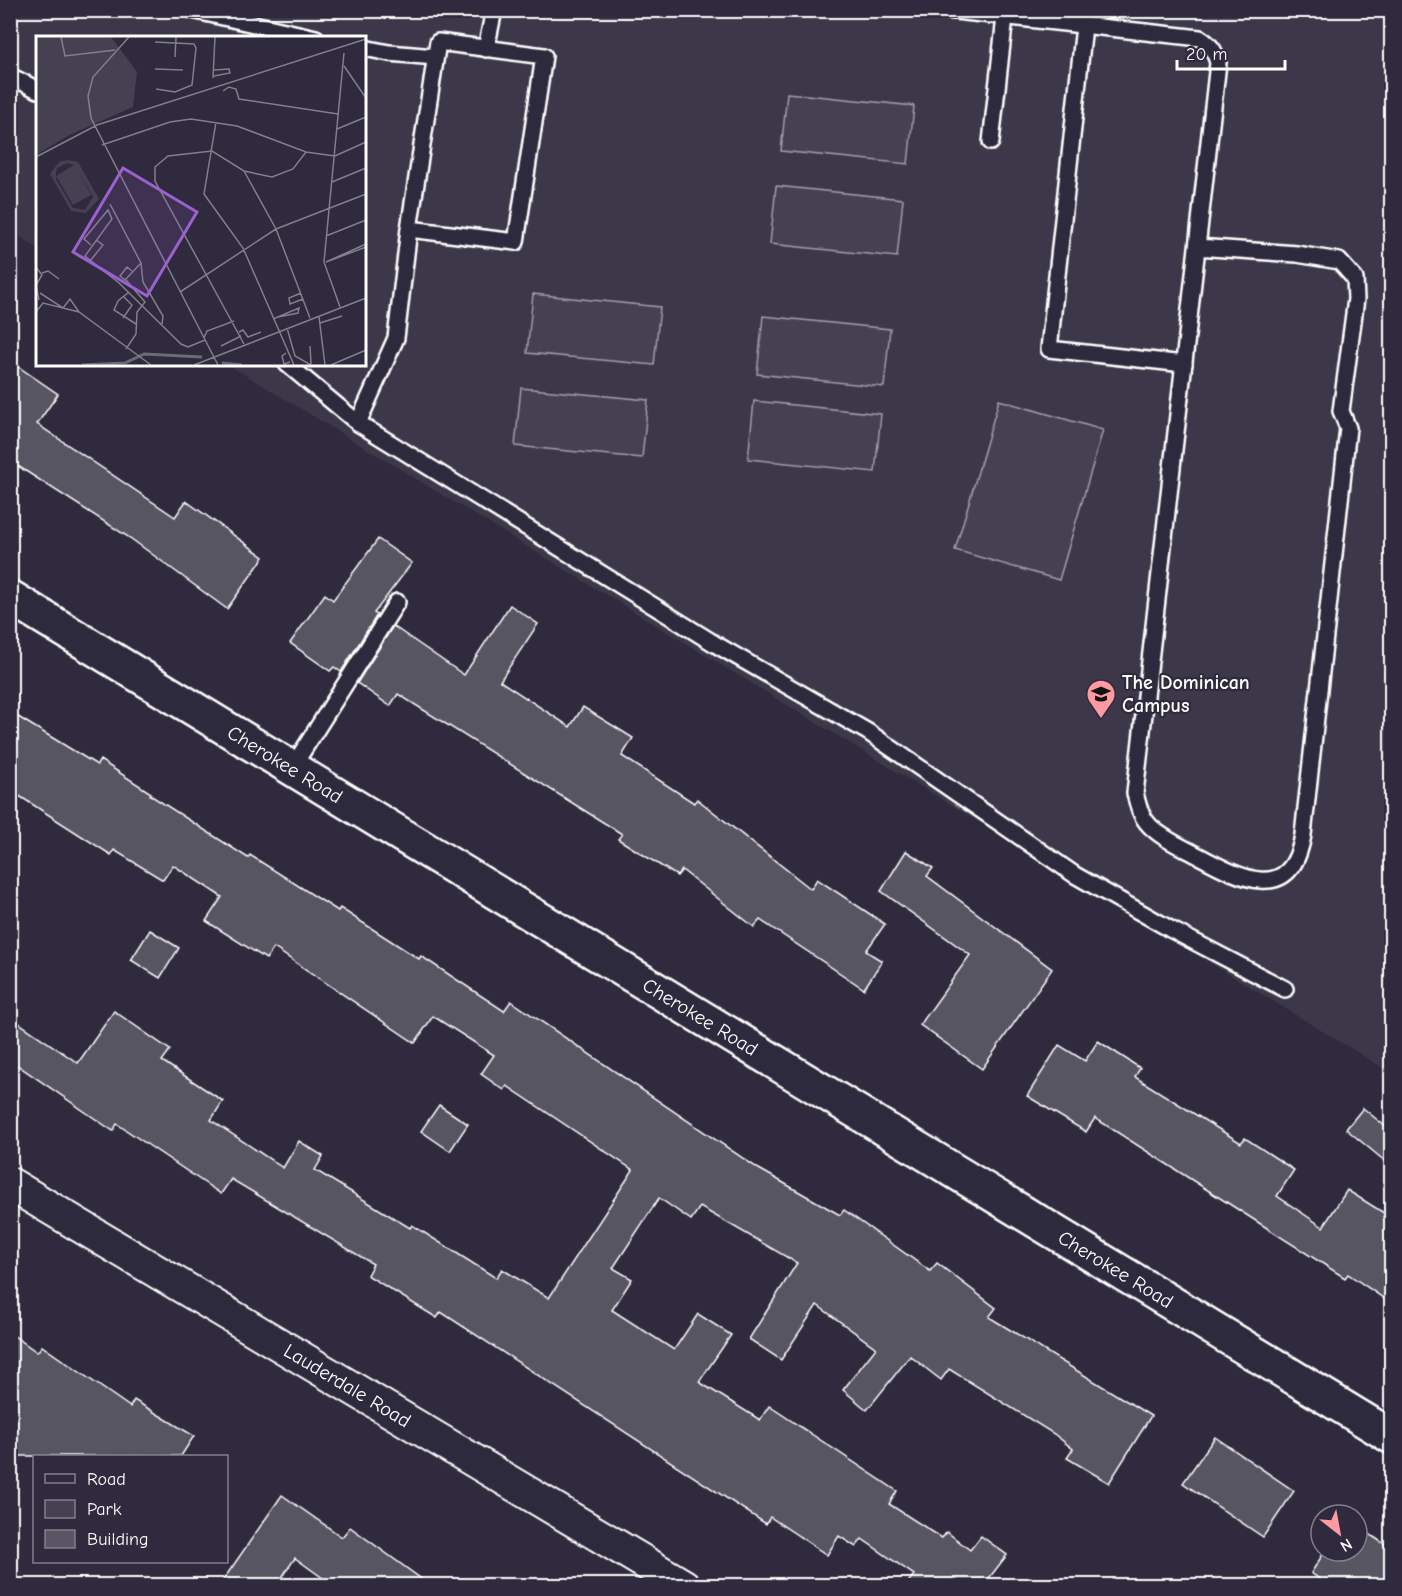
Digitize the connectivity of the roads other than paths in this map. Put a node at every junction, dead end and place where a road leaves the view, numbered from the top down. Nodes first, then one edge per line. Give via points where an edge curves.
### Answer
1 (192, 10) edge
2 (494, 10) edge
3 (946, 10) edge
4 (1007, 14) edge
5 (1084, 26) junction
6 (307, 36) edge
7 (366, 48) edge
8 (486, 49) junction
9 (435, 57) junction
10 (10, 76) edge
11 (36, 89) edge
12 (991, 142) dead end
13 (409, 229) junction
14 (1197, 247) junction
15 (1184, 364) junction
16 (289, 366) edge
17 (358, 423) junction
18 (10, 597) edge
19 (397, 602) dead end
20 (292, 768) junction
21 (1285, 989) dead end
22 (10, 1185) edge
23 (1392, 1437) edge
24 (684, 1586) edge

1 - 6 lane
2 - 8 lane
3 - 4 lane
4 - 5 lane
4 - 12 lane
5 - 14 lane via 1200,38 1215,52 1218,63
5 - 15 lane via 1049,349
7 - 9 lane
8 - 9 lane via 438,42
8 - 13 lane via 543,56 516,242
9 - 13 lane
10 - 11 lane
13 - 17 lane via 396,338
14 - 15 lane
14 - 15 lane via 1339,261 1355,279 1356,299 1341,411 1348,428 1303,835 1295,863 1287,872 1269,880 1240,877 1168,840 1150,827 1135,794
16 - 17 lane
17 - 21 lane via 715,644 868,732 1074,875
18 - 20 street, Cherokee Road
19 - 20 lane
20 - 23 street, Cherokee Road
22 - 24 street, Lauderdale Road

